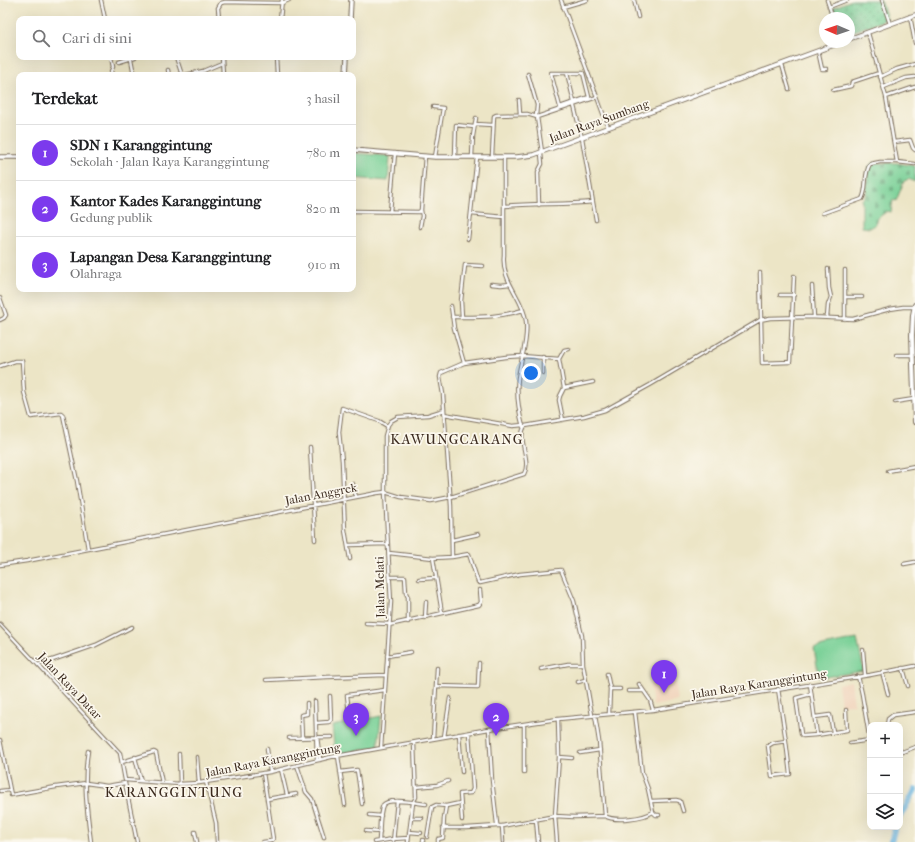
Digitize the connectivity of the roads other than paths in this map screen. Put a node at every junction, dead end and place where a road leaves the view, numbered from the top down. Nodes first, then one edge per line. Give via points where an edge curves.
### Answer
1 (101, 0) edge
2 (289, 0) edge
3 (351, 0) edge
4 (561, 0) edge
5 (587, 0) edge
6 (634, 0) edge
7 (827, 0) edge
8 (847, 0) edge
9 (882, 0) edge
10 (282, 2) edge
11 (563, 7) junction
12 (829, 7) junction
13 (831, 12) edge
14 (915, 15) edge
15 (104, 16) edge
16 (219, 16) edge
17 (280, 16) edge
18 (350, 16) edge
19 (910, 16) junction
20 (638, 17) dead end
21 (890, 24) junction
22 (868, 32) junction
23 (855, 37) edge
24 (915, 42) edge
25 (826, 48) edge
26 (818, 51) junction
27 (112, 60) edge
28 (125, 60) edge
29 (131, 60) edge
30 (177, 60) edge
31 (276, 60) edge
32 (347, 60) edge
33 (119, 62) dead end
34 (222, 63) joint
35 (782, 64) junction
36 (915, 64) edge
37 (828, 69) dead end
38 (111, 72) edge
39 (133, 72) edge
40 (183, 72) edge
41 (198, 72) edge
42 (223, 72) edge
43 (277, 72) edge
44 (346, 72) edge
45 (567, 73) junction
46 (528, 74) dead end
47 (880, 75) junction
48 (915, 77) edge
49 (590, 79) junction
50 (585, 81) junction
51 (884, 87) junction
52 (915, 87) edge
53 (789, 89) dead end
54 (833, 90) dead end
55 (597, 97) junction
56 (886, 97) junction
57 (520, 100) dead end
58 (574, 102) junction
59 (574, 106) junction
60 (434, 107) dead end
61 (520, 114) junction
62 (537, 117) junction
63 (476, 118) dead end
64 (475, 125) junction
65 (493, 125) junction
66 (609, 128) junction
67 (582, 138) junction
68 (894, 142) junction
69 (356, 150) edge
70 (915, 150) edge
71 (542, 152) junction
72 (395, 153) junction
73 (425, 156) junction
74 (477, 156) junction
75 (492, 156) junction
76 (0, 157) edge
77 (16, 157) edge
78 (435, 157) junction
79 (455, 157) junction
80 (472, 157) junction
81 (504, 157) junction
82 (897, 162) junction
83 (915, 164) edge
84 (593, 202) junction
85 (538, 205) junction
86 (504, 206) junction
87 (421, 210) junction
88 (356, 211) edge
89 (390, 212) junction
90 (824, 213) dead end
91 (471, 214) junction
92 (504, 217) junction
93 (596, 220) dead end
94 (420, 227) dead end
95 (468, 239) dead end
96 (484, 266) dead end
97 (828, 269) dead end
98 (845, 270) dead end
99 (760, 273) dead end
100 (794, 276) dead end
101 (491, 284) dead end
102 (510, 284) junction
103 (812, 286) dead end
104 (780, 295) dead end
105 (794, 295) junction
106 (845, 297) junction
107 (862, 297) dead end
108 (0, 298) edge
109 (451, 306) dead end
110 (915, 306) edge
111 (523, 310) junction
112 (452, 316) junction
113 (462, 317) junction
114 (792, 317) junction
115 (814, 317) junction
116 (827, 318) junction
117 (845, 319) junction
118 (0, 320) edge
119 (761, 320) junction
120 (569, 349) dead end
121 (897, 355) dead end
122 (913, 355) junction
123 (522, 356) junction
124 (543, 357) junction
125 (559, 359) junction
126 (464, 363) junction
127 (0, 366) edge
128 (914, 368) edge
129 (543, 373) dead end
130 (593, 382) dead end
131 (564, 388) junction
132 (914, 399) junction
133 (895, 402) dead end
134 (914, 408) edge
135 (444, 410) junction
136 (444, 414) junction
137 (563, 420) junction
138 (915, 421) edge
139 (388, 425) junction
140 (523, 426) junction
141 (310, 447) dead end
142 (915, 466) edge
143 (888, 471) dead end
144 (353, 484) dead end
145 (385, 492) junction
146 (356, 497) junction
147 (451, 497) junction
148 (344, 499) junction
149 (313, 504) junction
150 (479, 534) dead end
151 (316, 540) dead end
152 (452, 540) junction
153 (348, 544) junction
154 (388, 544) junction
155 (88, 549) junction
156 (389, 553) junction
157 (452, 557) junction
158 (433, 558) junction
159 (350, 559) dead end
160 (915, 562) edge
161 (904, 564) dead end
162 (0, 565) edge
163 (390, 577) junction
164 (435, 578) junction
165 (419, 579) dead end
166 (480, 590) dead end
167 (426, 602) dead end
168 (442, 613) junction
169 (425, 618) junction
170 (408, 622) junction
171 (366, 623) dead end
172 (0, 624) edge
173 (390, 625) junction
174 (132, 627) dead end
175 (862, 650) dead end
176 (411, 652) dead end
177 (387, 656) junction
178 (479, 663) dead end
179 (583, 664) junction
180 (38, 665) junction
181 (915, 666) edge
182 (437, 668) dead end
183 (903, 668) junction
184 (541, 669) dead end
185 (882, 672) junction
186 (607, 674) dead end
187 (386, 675) junction
188 (865, 675) junction
189 (858, 676) junction
190 (266, 680) dead end
191 (586, 680) junction
192 (578, 682) dead end
193 (639, 684) dead end
194 (810, 684) junction
195 (436, 686) junction
196 (908, 686) dead end
197 (610, 689) junction
198 (620, 689) dead end
199 (778, 689) junction
200 (385, 690) junction
201 (628, 691) dead end
202 (644, 691) junction
203 (811, 694) junction
204 (888, 694) dead end
205 (330, 696) dead end
206 (450, 698) dead end
207 (315, 701) dead end
208 (307, 703) dead end
209 (653, 710) junction
210 (846, 710) dead end
211 (349, 712) dead end
212 (635, 712) junction
213 (915, 712) edge
214 (609, 714) junction
215 (593, 715) junction
216 (815, 716) junction
217 (558, 719) junction
218 (888, 722) edge
219 (316, 723) junction
220 (867, 723) edge
221 (524, 724) junction
222 (489, 729) junction
223 (833, 732) junction
224 (469, 733) junction
225 (459, 734) junction
226 (817, 735) junction
227 (316, 736) junction
228 (332, 737) dead end
229 (444, 737) junction
230 (289, 738) dead end
231 (302, 738) junction
232 (432, 739) junction
233 (0, 740) edge
234 (786, 741) junction
235 (867, 741) edge
236 (414, 742) junction
237 (850, 744) dead end
238 (915, 747) edge
239 (381, 748) junction
240 (267, 749) dead end
241 (600, 750) junction
242 (88, 751) dead end
243 (903, 752) edge
244 (580, 753) dead end
245 (179, 754) dead end
246 (338, 756) junction
247 (136, 757) junction
248 (197, 757) dead end
249 (559, 757) junction
250 (572, 758) dead end
251 (318, 760) junction
252 (122, 762) junction
253 (297, 765) junction
254 (282, 769) junction
255 (270, 772) junction
256 (340, 772) junction
257 (462, 772) dead end
258 (524, 772) dead end
259 (263, 773) junction
260 (141, 781) junction
261 (448, 781) dead end
262 (125, 782) junction
263 (206, 782) junction
264 (86, 783) junction
265 (162, 783) junction
266 (199, 783) junction
267 (180, 784) junction
268 (416, 787) junction
269 (10, 790) junction
270 (0, 791) edge
271 (296, 794) dead end
272 (287, 795) junction
273 (267, 798) junction
274 (397, 801) junction
275 (651, 801) junction
276 (413, 803) junction
277 (460, 803) junction
278 (345, 804) dead end
279 (362, 804) dead end
280 (426, 804) dead end
281 (446, 806) junction
282 (683, 811) dead end
283 (653, 812) junction
284 (369, 815) dead end
285 (660, 815) dead end
286 (381, 816) junction
287 (555, 816) junction
288 (605, 816) junction
289 (411, 818) junction
290 (422, 818) dead end
291 (536, 819) junction
292 (462, 820) dead end
293 (498, 826) junction
294 (502, 826) junction
295 (443, 827) junction
296 (366, 831) dead end
297 (195, 832) dead end
298 (380, 832) junction
299 (409, 832) junction
300 (421, 833) dead end
301 (324, 837) dead end
302 (427, 837) dead end
303 (408, 838) junction
304 (393, 840) edge
305 (377, 841) edge
306 (91, 842) edge
307 (137, 842) edge
308 (197, 842) edge
309 (217, 842) edge
310 (263, 842) edge
311 (408, 842) edge
312 (438, 842) edge
313 (503, 842) edge
314 (538, 842) edge
315 (558, 842) edge

1 - 15 street
2 - 10 street
3 - 18 street
4 - 11 street
5 - 11 street
6 - 20 street
7 - 12 street
8 - 12 street
9 - 21 street
10 - 16 street via 225,2 218,8
10 - 17 street
11 - 49 street
12 - 13 street
14 - 19 street
19 - 21 street
19 - 24 street
21 - 22 street
22 - 23 street
22 - 47 street
25 - 26 street, Jalan Raya Sumbang
26 - 35 street, Jalan Raya Sumbang
26 - 37 street via 822,69
27 - 38 street
28 - 33 street
29 - 39 street
30 - 40 street
31 - 43 street
32 - 44 street
34 - 41 street
34 - 42 street
35 - 53 street
35 - 66 street, Jalan Raya Sumbang
36 - 47 street
45 - 50 street via 583,74
45 - 58 street
45 - 58 street via 551,73 560,107
46 - 62 street via 537,105
47 - 51 street
47 - 54 street
48 - 51 street
49 - 50 street
49 - 55 street
50 - 58 street via 589,97
51 - 56 street
52 - 56 street
55 - 59 street
55 - 66 street
56 - 68 street
57 - 61 street
59 - 62 street
59 - 67 street
60 - 78 street via 443,108
61 - 62 street
61 - 65 street via 495,115
62 - 71 street
63 - 64 street
64 - 65 street
64 - 79 street via 456,125
64 - 80 street
65 - 75 street
66 - 67 street, Jalan Raya Sumbang
67 - 71 street, Jalan Raya Sumbang
67 - 84 street
68 - 70 street via 909,140
68 - 82 street
69 - 72 street, Jalan Raya Sumbang
71 - 81 street, Jalan Raya Sumbang
71 - 85 street via 542,164 538,172
72 - 73 street, Jalan Raya Sumbang
72 - 89 street
73 - 78 street, Jalan Raya Sumbang
73 - 87 street
74 - 75 street, Jalan Raya Sumbang
74 - 80 street, Jalan Raya Sumbang
74 - 91 street
75 - 81 street, Jalan Raya Sumbang
76 - 77 street
78 - 79 street, Jalan Raya Sumbang
79 - 80 street, Jalan Raya Sumbang
81 - 86 street
82 - 83 street
82 - 90 street via 870,164 862,199
84 - 85 street
84 - 93 street
85 - 86 street
86 - 92 street
87 - 89 street
87 - 94 street
88 - 89 street
91 - 92 street
91 - 95 street
92 - 102 street via 503,266
96 - 113 street via 465,265
97 - 116 street via 831,297
98 - 106 street
99 - 119 street
100 - 105 street
101 - 102 street
102 - 111 street
103 - 115 street
104 - 105 street
105 - 114 street
106 - 107 street
106 - 117 street
108 - 118 street via 6,315
109 - 112 street
110 - 117 street
110 - 122 main road via 912,325
111 - 113 street via 490,317
111 - 123 street via 527,328
112 - 113 street
112 - 126 street
114 - 115 street
114 - 119 street
114 - 119 street via 788,363 762,363
115 - 116 street
116 - 117 street
119 - 137 street via 604,410
120 - 125 street via 564,350
121 - 122 street
122 - 128 main road
123 - 124 street
123 - 126 street
123 - 140 street via 518,385
124 - 125 street
124 - 129 street
125 - 131 street
126 - 135 street via 440,374
127 - 155 street via 15,360 22,361 24,392 31,417 61,413 63,415
128 - 132 main road
130 - 131 street
131 - 137 street via 559,400
132 - 133 street
132 - 134 main road
134 - 138 main road
135 - 136 street
135 - 139 street via 428,415 400,417
136 - 140 street
136 - 147 street
137 - 140 street
139 - 145 street, Jalan Melati via 384,445
139 - 148 street via 342,408 339,432
140 - 147 street, Jalan Anggrek via 527,466 524,474
141 - 149 street
142 - 143 street
144 - 146 street
145 - 146 street, Jalan Anggrek
145 - 147 street, Jalan Anggrek via 432,501
145 - 154 street, Jalan Melati
146 - 148 street, Jalan Anggrek
147 - 152 street
148 - 149 street, Jalan Anggrek
148 - 153 street
149 - 151 street
149 - 155 street, Jalan Anggrek
150 - 152 street
152 - 157 street
153 - 154 street
153 - 159 street
154 - 156 street, Jalan Melati
155 - 162 street, Jalan Anggrek
156 - 158 street
156 - 163 street, Jalan Melati
157 - 158 street
157 - 179 street via 469,554 480,583 520,574 561,570 574,601 582,636
158 - 164 street
160 - 161 street
163 - 170 street via 404,577 408,597
163 - 173 street, Jalan Melati
164 - 165 street
164 - 168 street
166 - 168 street via 479,605
167 - 169 street
168 - 169 street
169 - 170 street
170 - 173 street
171 - 173 street
172 - 180 street, Jalan Raya Datar
173 - 177 street, Jalan Melati
174 - 180 street via 96,645
175 - 188 street
176 - 177 street
177 - 187 street, Jalan Melati
178 - 195 street via 478,687
179 - 184 street
179 - 191 street
180 - 252 street, Jalan Raya Datar via 120,753
181 - 183 street, Jalan Raya Karanggintung
182 - 195 street
183 - 185 street, Jalan Raya Karanggintung
183 - 196 street
185 - 188 street, Jalan Raya Karanggintung
185 - 204 street
186 - 197 street
187 - 190 street
187 - 200 street, Jalan Melati
188 - 189 street, Jalan Raya Karanggintung
189 - 194 street, Jalan Raya Karanggintung
189 - 220 street
191 - 192 street
191 - 215 street
193 - 202 street
194 - 199 street, Jalan Raya Karanggintung
194 - 203 street
195 - 232 street
197 - 198 street
197 - 214 street
199 - 209 street, Jalan Raya Karanggintung
199 - 234 street
200 - 211 street via 347,695
200 - 239 street, Jalan Melati
201 - 202 street
202 - 209 street
203 - 216 street
203 - 226 street via 796,698 801,734
205 - 219 street via 331,720
206 - 229 street
207 - 219 street
208 - 231 street via 307,714 301,715
209 - 212 street, Jalan Raya Karanggintung
210 - 223 street via 848,729
212 - 214 street, Jalan Raya Karanggintung
212 - 275 street via 642,773
213 - 218 street via 893,715
214 - 215 street, Jalan Raya Karanggintung
215 - 217 street, Jalan Raya Karanggintung
215 - 241 street
216 - 223 street via 830,715
216 - 226 street
217 - 221 street, Jalan Raya Karanggintung
217 - 249 street
219 - 227 street
221 - 222 street, Jalan Raya Karanggintung
221 - 258 street
222 - 224 street, Jalan Raya Karanggintung
222 - 293 street
223 - 226 street
224 - 225 street, Jalan Raya Karanggintung
224 - 277 street via 473,789 471,793 460,794
225 - 229 street, Jalan Raya Karanggintung
225 - 257 street
227 - 228 street
227 - 231 street
227 - 251 street
229 - 232 street, Jalan Raya Karanggintung
230 - 231 street
232 - 236 street, Jalan Raya Karanggintung
233 - 269 street
234 - 234 street via 768,746 772,776 790,774
235 - 237 street
236 - 239 street, Jalan Raya Karanggintung
236 - 268 street
238 - 243 street
239 - 246 street, Jalan Raya Karanggintung
240 - 255 street
241 - 244 street
241 - 288 street
242 - 264 street
245 - 267 street
246 - 251 street, Jalan Raya Karanggintung
246 - 256 street
247 - 252 street
247 - 260 street
247 - 265 street via 155,752
248 - 266 street
249 - 250 street
249 - 287 street
251 - 253 street, Jalan Raya Karanggintung
252 - 262 street
253 - 254 street, Jalan Raya Karanggintung
253 - 301 street via 306,792 312,799
254 - 255 street, Jalan Raya Karanggintung
254 - 272 street
255 - 259 street, Jalan Raya Karanggintung
256 - 278 street
256 - 279 street via 357,770
259 - 263 street, Jalan Raya Karanggintung
259 - 273 street
260 - 262 street, Jalan Raya Karanggintung
260 - 265 street, Jalan Raya Karanggintung
261 - 268 street
262 - 264 street, Jalan Raya Karanggintung via 107,786
262 - 307 street
263 - 266 street, Jalan Raya Karanggintung
263 - 309 street via 216,823
264 - 269 street, Jalan Raya Karanggintung via 11,795
264 - 306 street
265 - 267 street, Jalan Raya Karanggintung
266 - 267 street, Jalan Raya Karanggintung
268 - 276 street
269 - 270 street
271 - 272 street
272 - 273 street
273 - 310 street via 272,839
274 - 276 street
274 - 286 street via 388,801 384,804
274 - 304 street
275 - 282 street via 676,800 680,802
275 - 283 street
276 - 280 street
276 - 289 street
277 - 281 street
277 - 292 street
281 - 295 street
281 - 302 street via 432,807
283 - 285 street
283 - 288 street via 642,817 611,819
284 - 286 street
286 - 298 street
287 - 288 street
287 - 291 street
287 - 315 street
289 - 290 street
289 - 299 street
291 - 294 street
291 - 314 street
293 - 294 street
293 - 295 street
294 - 313 street
295 - 312 street via 443,838 438,839
296 - 298 street
297 - 308 street
298 - 305 street
299 - 300 street
299 - 303 street
303 - 304 street
303 - 311 street
304 - 305 street

